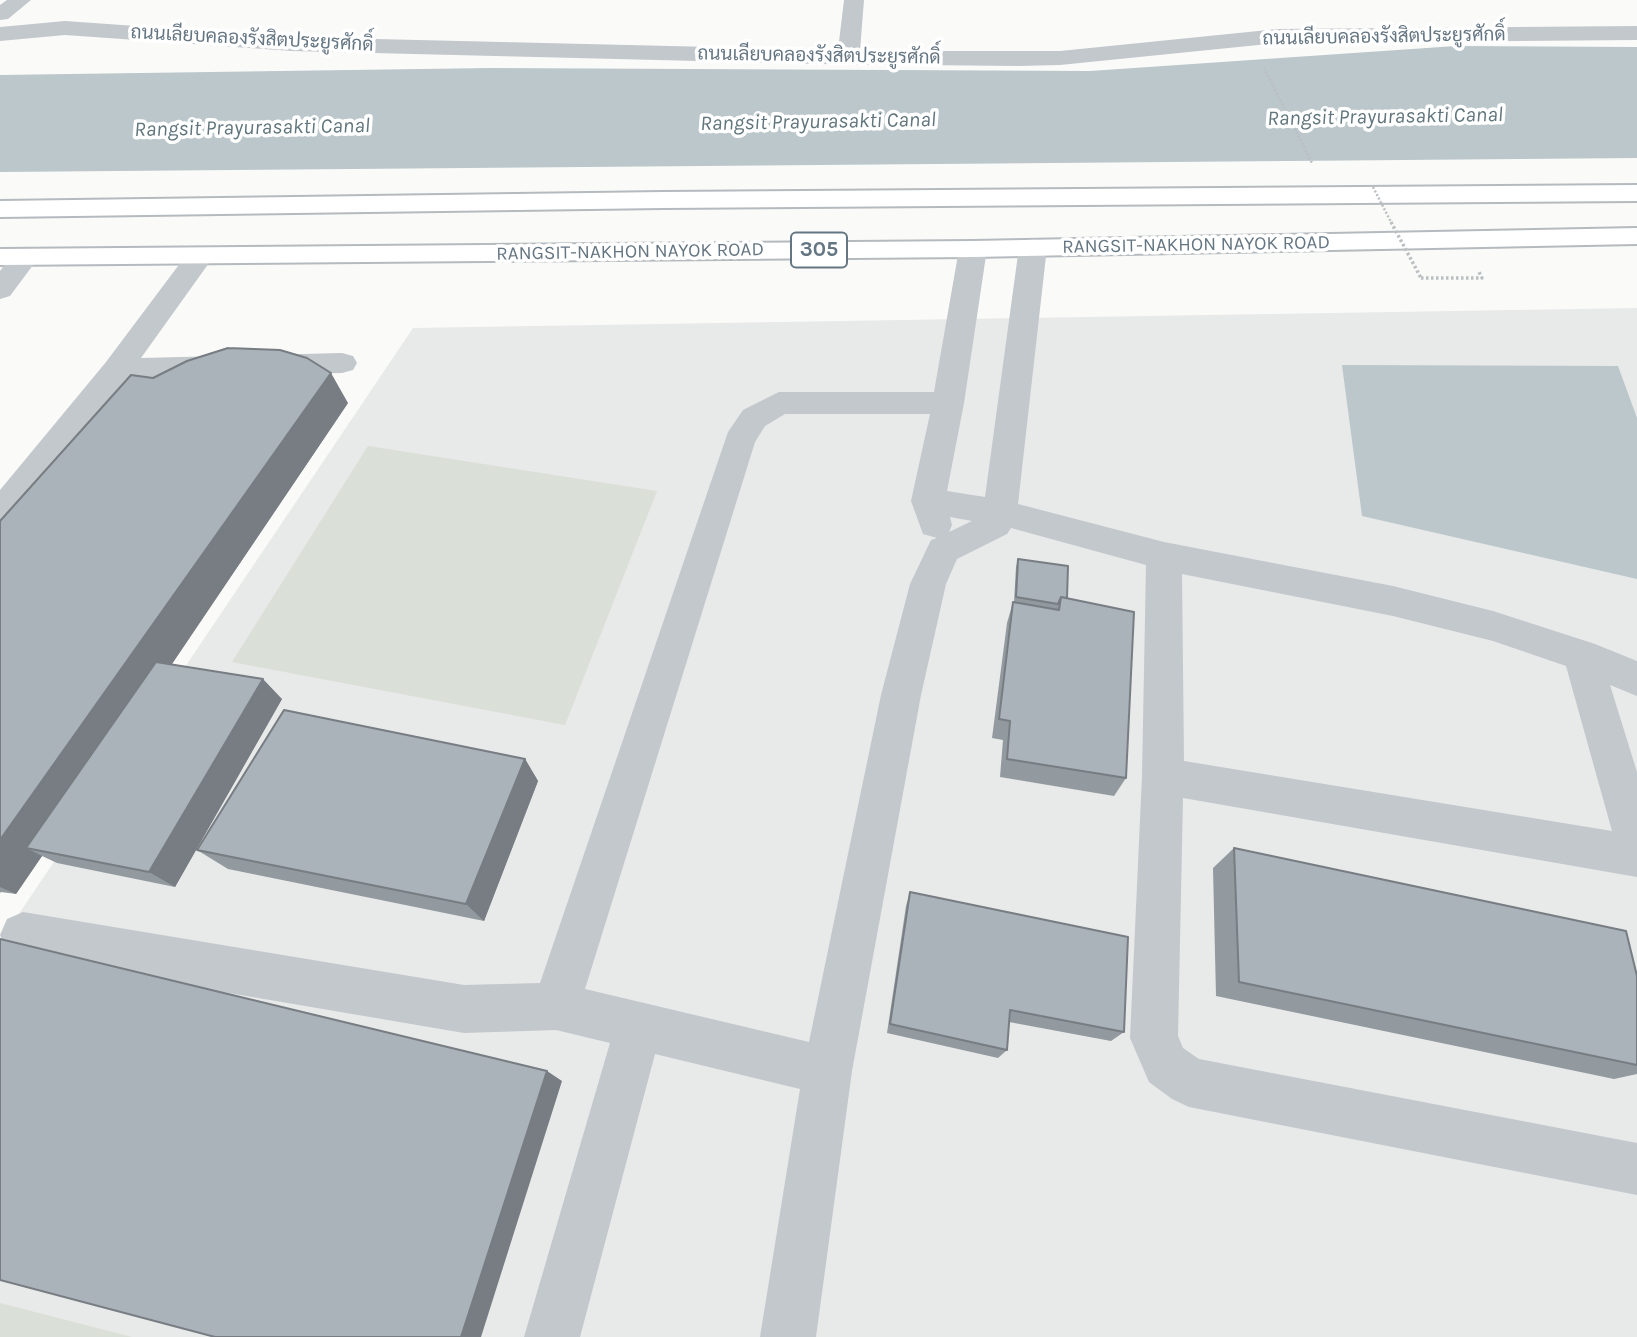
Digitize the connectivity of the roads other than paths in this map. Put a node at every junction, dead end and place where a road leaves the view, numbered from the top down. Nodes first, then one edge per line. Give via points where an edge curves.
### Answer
1 (21, 0) edge
2 (854, 0) edge
3 (0, 14) edge
4 (1637, 33) edge
5 (0, 34) edge
6 (848, 57) junction
7 (1637, 193) edge
8 (848, 199) junction
9 (663, 200) junction
10 (0, 209) edge
11 (1637, 236) edge
12 (1033, 247) junction
13 (973, 249) junction
14 (851, 250) junction
15 (667, 252) junction
16 (200, 256) junction
17 (12, 257) edge
18 (0, 290) edge
19 (342, 363) dead end
20 (117, 369) junction
21 (948, 403) junction
22 (928, 501) junction
23 (1000, 512) junction
24 (0, 514) edge
25 (944, 550) junction
26 (1164, 556) junction
27 (1582, 656) junction
28 (1637, 679) edge
29 (1163, 776) junction
30 (1637, 842) edge
31 (1637, 856) edge
32 (23, 936) dead end
33 (556, 1006) junction
34 (639, 1026) junction
35 (827, 1070) junction
36 (1637, 1169) edge
37 (552, 1337) edge
38 (788, 1337) edge

1 - 3 street
2 - 6 street
4 - 6 street, ถนนเลียบคลองรังสิตประยูรศักดิ์ via 1278,36 1060,58
5 - 6 street, ถนนเลียบคลองรังสิตประยูรศักดิ์ via 65,27 292,44
7 - 8 main road, 305
8 - 9 main road, 305
8 - 14 main road via 832,212 827,226 835,241
9 - 10 main road, 305
9 - 15 main road via 688,216 693,225 690,240
11 - 12 main road, RANGSIT-NAKHON NAYOK ROAD / 305
12 - 13 main road, RANGSIT-NAKHON NAYOK ROAD / 305
12 - 23 street
13 - 14 main road, RANGSIT-NAKHON NAYOK ROAD / 305
13 - 21 street
14 - 15 main road, RANGSIT-NAKHON NAYOK ROAD / 305
15 - 16 main road, RANGSIT-NAKHON NAYOK ROAD / 305
16 - 17 main road, RANGSIT-NAKHON NAYOK ROAD / 305
16 - 20 street
17 - 18 street
19 - 20 street
20 - 24 street
21 - 22 street
21 - 33 street via 779,403 754,418 739,440
22 - 23 street
22 - 25 street
23 - 25 street via 995,525
23 - 26 street
25 - 35 street via 928,584 901,695
26 - 27 street via 1393,601 1493,626
26 - 29 street
27 - 28 street
27 - 30 street
29 - 31 street
29 - 36 street via 1154,1038 1166,1065 1189,1082
32 - 33 street via 464,1009
33 - 34 street
34 - 35 street
34 - 37 street
35 - 38 street

